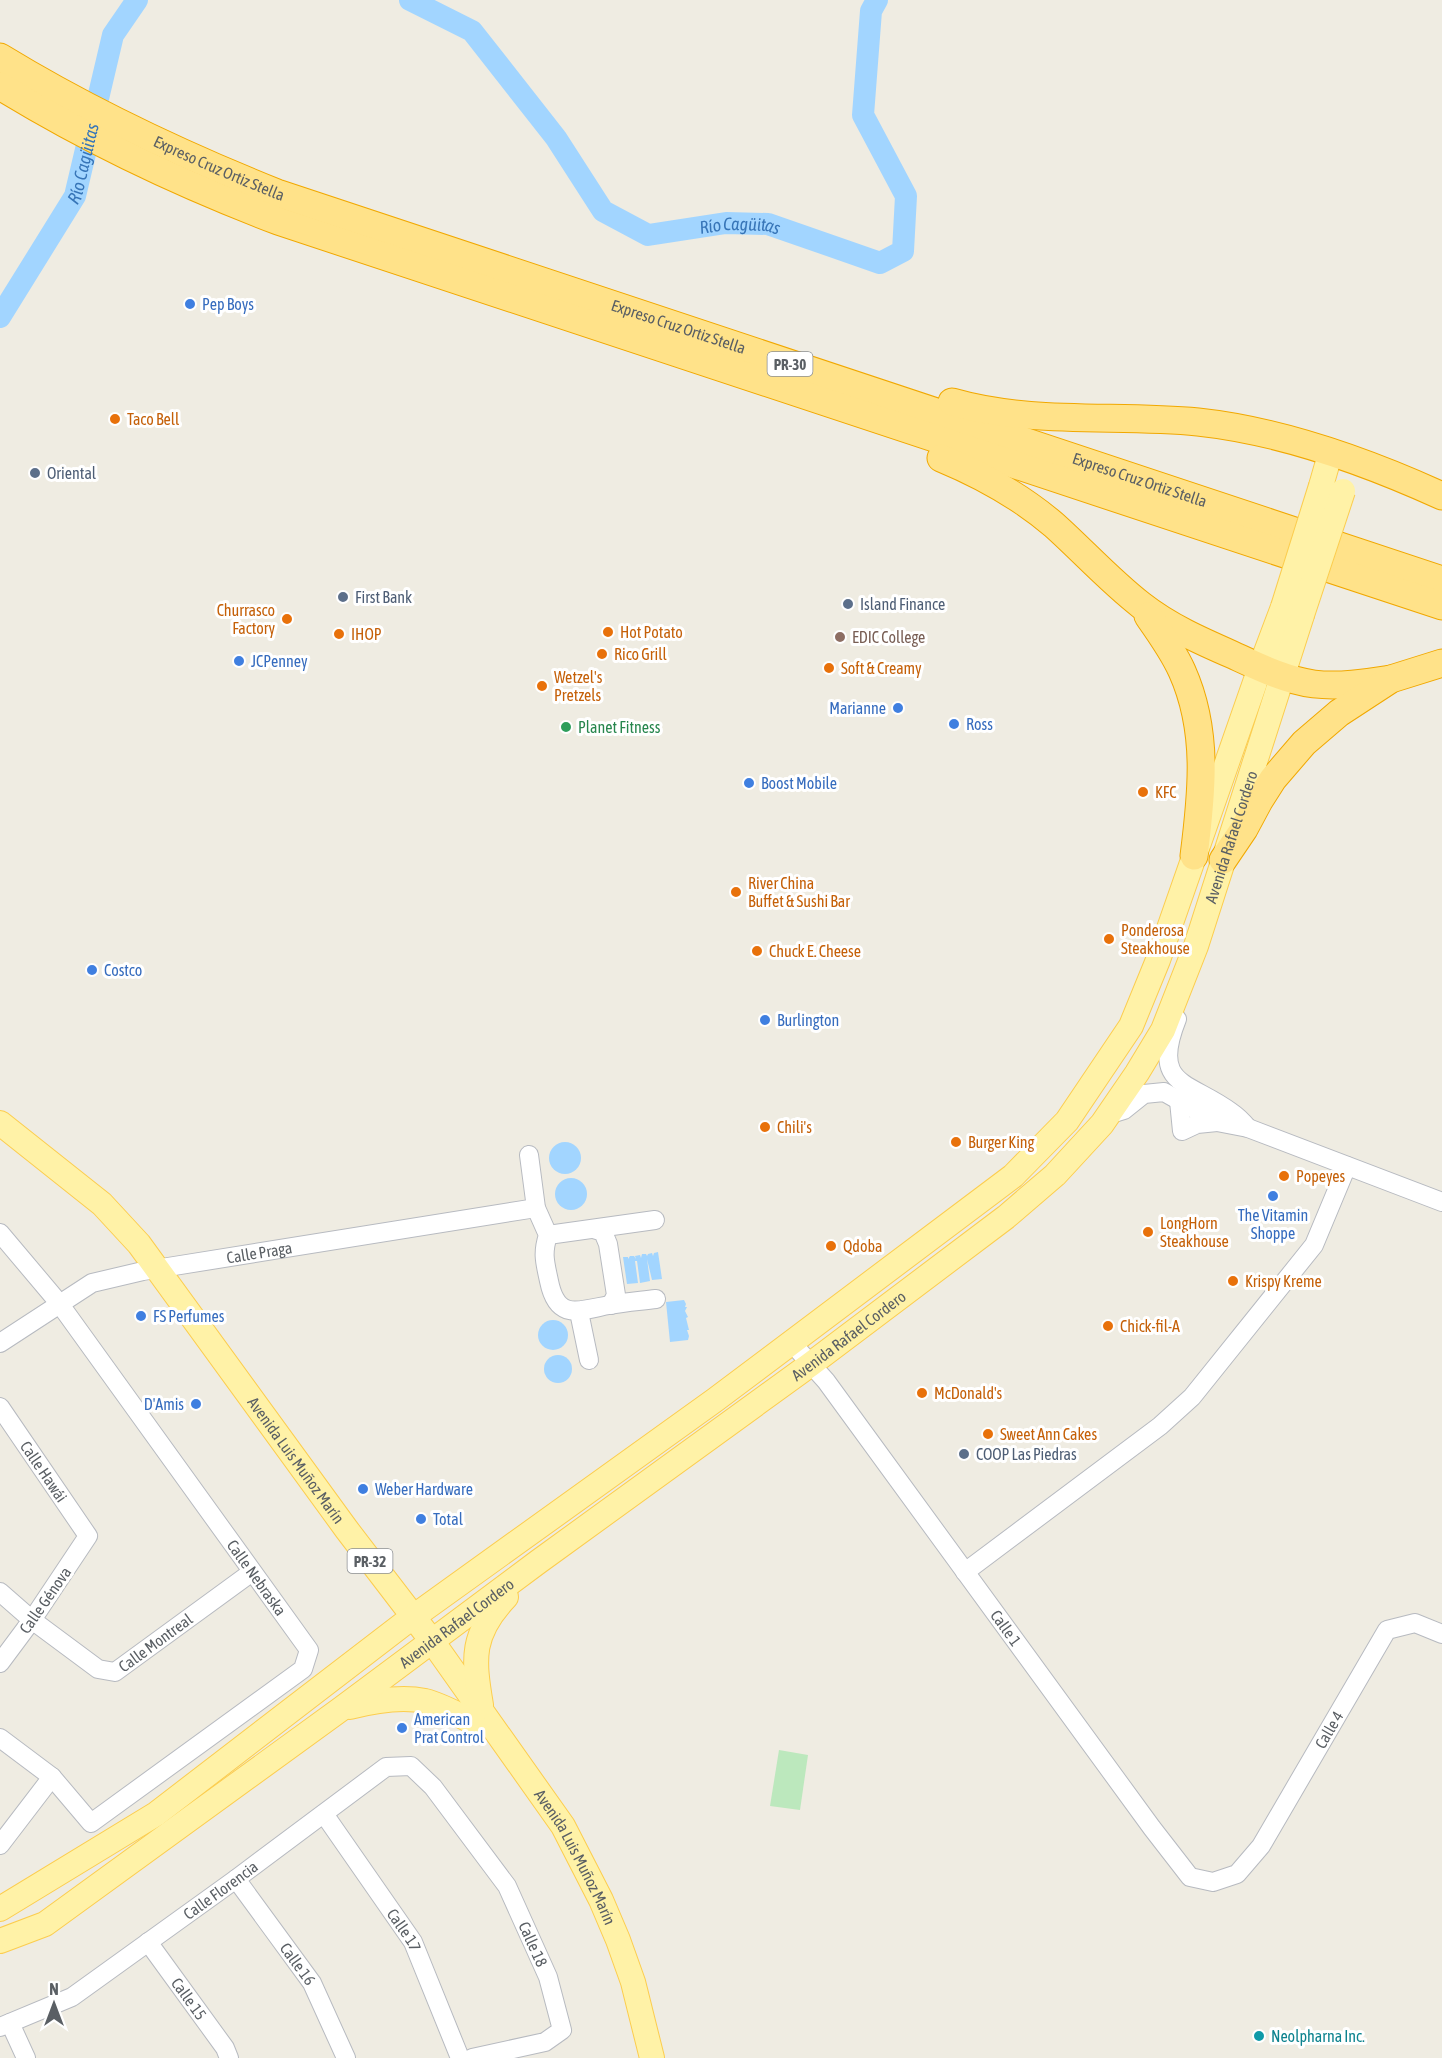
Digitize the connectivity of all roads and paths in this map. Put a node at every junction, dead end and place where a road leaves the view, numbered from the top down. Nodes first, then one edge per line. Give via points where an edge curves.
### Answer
1 (0, 57) edge
2 (0, 86) edge
3 (32, 91) junction
4 (838, 393) junction
5 (1343, 456) junction
6 (1442, 496) edge
7 (1442, 580) edge
8 (1141, 605) junction
9 (1442, 606) edge
10 (1442, 663) edge
11 (1271, 672) junction
12 (1391, 679) junction
13 (1194, 856) junction
14 (1223, 860) junction
15 (1178, 995) junction
16 (1108, 1115) junction
17 (0, 1123) edge
18 (1248, 1128) junction
19 (0, 1140) edge
20 (529, 1155) dead end
21 (1347, 1166) junction
22 (1442, 1202) edge
23 (536, 1208) junction
24 (655, 1220) dead end
25 (593, 1229) junction
26 (0, 1233) edge
27 (548, 1235) junction
28 (149, 1270) junction
29 (656, 1299) dead end
30 (59, 1303) junction
31 (611, 1305) junction
32 (579, 1312) junction
33 (791, 1342) junction
34 (0, 1343) edge
35 (589, 1360) dead end
36 (811, 1364) junction
37 (0, 1407) edge
38 (88, 1536) joint
39 (538, 1562) junction
40 (252, 1572) junction
41 (965, 1572) junction
42 (0, 1592) edge
43 (32, 1620) junction
44 (408, 1621) junction
45 (1442, 1634) edge
46 (426, 1646) junction
47 (0, 1663) edge
48 (341, 1709) junction
49 (477, 1716) junction
50 (0, 1738) edge
51 (52, 1777) junction
52 (433, 1787) joint
53 (324, 1814) junction
54 (0, 1845) edge
55 (1237, 1874) joint
56 (236, 1879) junction
57 (0, 1909) edge
58 (0, 1941) edge
59 (148, 1942) junction
60 (5, 2025) edge
61 (26, 2058) edge
62 (229, 2058) edge
63 (346, 2058) edge
64 (460, 2058) edge
65 (472, 2058) edge
66 (637, 2058) edge
67 (652, 2058) edge

1 - 3 highway, Expreso Cruz Ortiz Stella / PR-30
2 - 3 highway, Expreso Cruz Ortiz Stella / PR-30
3 - 4 highway, Expreso Cruz Ortiz Stella / PR-30 via 140,148 220,199 278,221
4 - 5 highway via 912,390 957,403 1026,414 1230,427
4 - 7 highway, Expreso Cruz Ortiz Stella / PR-30
4 - 8 highway via 891,439 993,482 1052,524
4 - 9 highway, Expreso Cruz Ortiz Stella / PR-30
5 - 6 highway
5 - 11 main road, Avenida Rafael Cordero, bridge
8 - 11 highway via 1198,640
8 - 13 highway via 1182,671 1194,704 1202,772
10 - 12 highway
11 - 12 highway via 1297,681 1336,685
11 - 13 main road, Avenida Rafael Cordero
11 - 14 main road, Avenida Rafael Cordero
12 - 14 highway via 1339,713 1285,762
13 - 33 main road, Avenida Rafael Cordero via 1131,1026 1067,1121 1013,1176
14 - 15 main road, Avenida Rafael Cordero
15 - 16 main road, Avenida Rafael Cordero via 1163,1030
15 - 18 street via 1179,1014 1170,1035 1168,1066 1191,1090 1231,1111
16 - 18 street via 1124,1110 1144,1094 1164,1092 1179,1101 1182,1131 1197,1124 1217,1122
16 - 36 main road, Avenida Rafael Cordero via 1055,1175 1006,1217
17 - 28 main road, Avenida Luis Muñoz Marín / PR-32 via 102,1204 139,1244
18 - 21 street
19 - 28 main road, Avenida Luis Muñoz Marín / PR-32 via 86,1209
20 - 23 street
21 - 22 street
21 - 41 street via 1314,1245 1192,1397 1161,1426
23 - 27 street
23 - 28 street, Calle Praga
24 - 25 street
25 - 27 street
25 - 31 street via 603,1232 608,1244 616,1295
26 - 30 street, Calle Nebraska
27 - 32 street via 543,1250 552,1297 561,1307
28 - 30 street, Calle Praga via 92,1283
28 - 44 main road, Avenida Luis Muñoz Marín / PR-32 via 296,1483
29 - 31 street
30 - 34 street, Calle Praga
30 - 40 street, Calle Nebraska
31 - 32 street
32 - 35 street
33 - 36 street, Calle 1
33 - 44 main road, Avenida Rafael Cordero
36 - 39 main road, Avenida Rafael Cordero
36 - 41 street, Calle 1
37 - 38 street, Calle Hawái
38 - 43 street, Calle Génova
39 - 46 main road, Avenida Rafael Cordero
39 - 49 main road via 492,1612 479,1637 475,1666
40 - 43 street, Calle Montreal via 115,1672 98,1669
40 - 51 street, Calle Nebraska via 309,1650 303,1669 91,1823
41 - 55 street, Calle 1 via 1190,1876 1213,1882
42 - 43 street, Calle Montreal
43 - 47 street, Calle Génova
44 - 46 main road, Avenida Luis Muñoz Marín / PR-32
44 - 57 main road, Avenida Rafael Cordero via 156,1815
45 - 55 street, Calle 4 via 1415,1623 1387,1630 1262,1845
46 - 48 main road, Avenida Rafael Cordero
46 - 49 main road, Avenida Luis Muñoz Marín / PR-32
48 - 49 main road via 394,1699 424,1701
48 - 58 main road, Avenida Rafael Cordero via 45,1924
49 - 66 main road, Avenida Luis Muñoz Marín / PR-32 via 587,1899 622,1991
49 - 67 main road, Avenida Luis Muñoz Marín / PR-32 via 562,1826 601,1900 633,1982
50 - 51 street
51 - 54 street
52 - 53 street, Calle Florencia via 411,1766 386,1767
52 - 65 street, Calle 18 via 507,1886 548,1977 562,2030 545,2042
53 - 56 street, Calle Florencia
53 - 64 street, Calle 17 via 413,1942
56 - 59 street, Calle Florencia
56 - 63 street, Calle 16 via 312,1983
59 - 60 street, Calle Florencia via 72,1997
59 - 62 street, Calle 15
60 - 61 street

